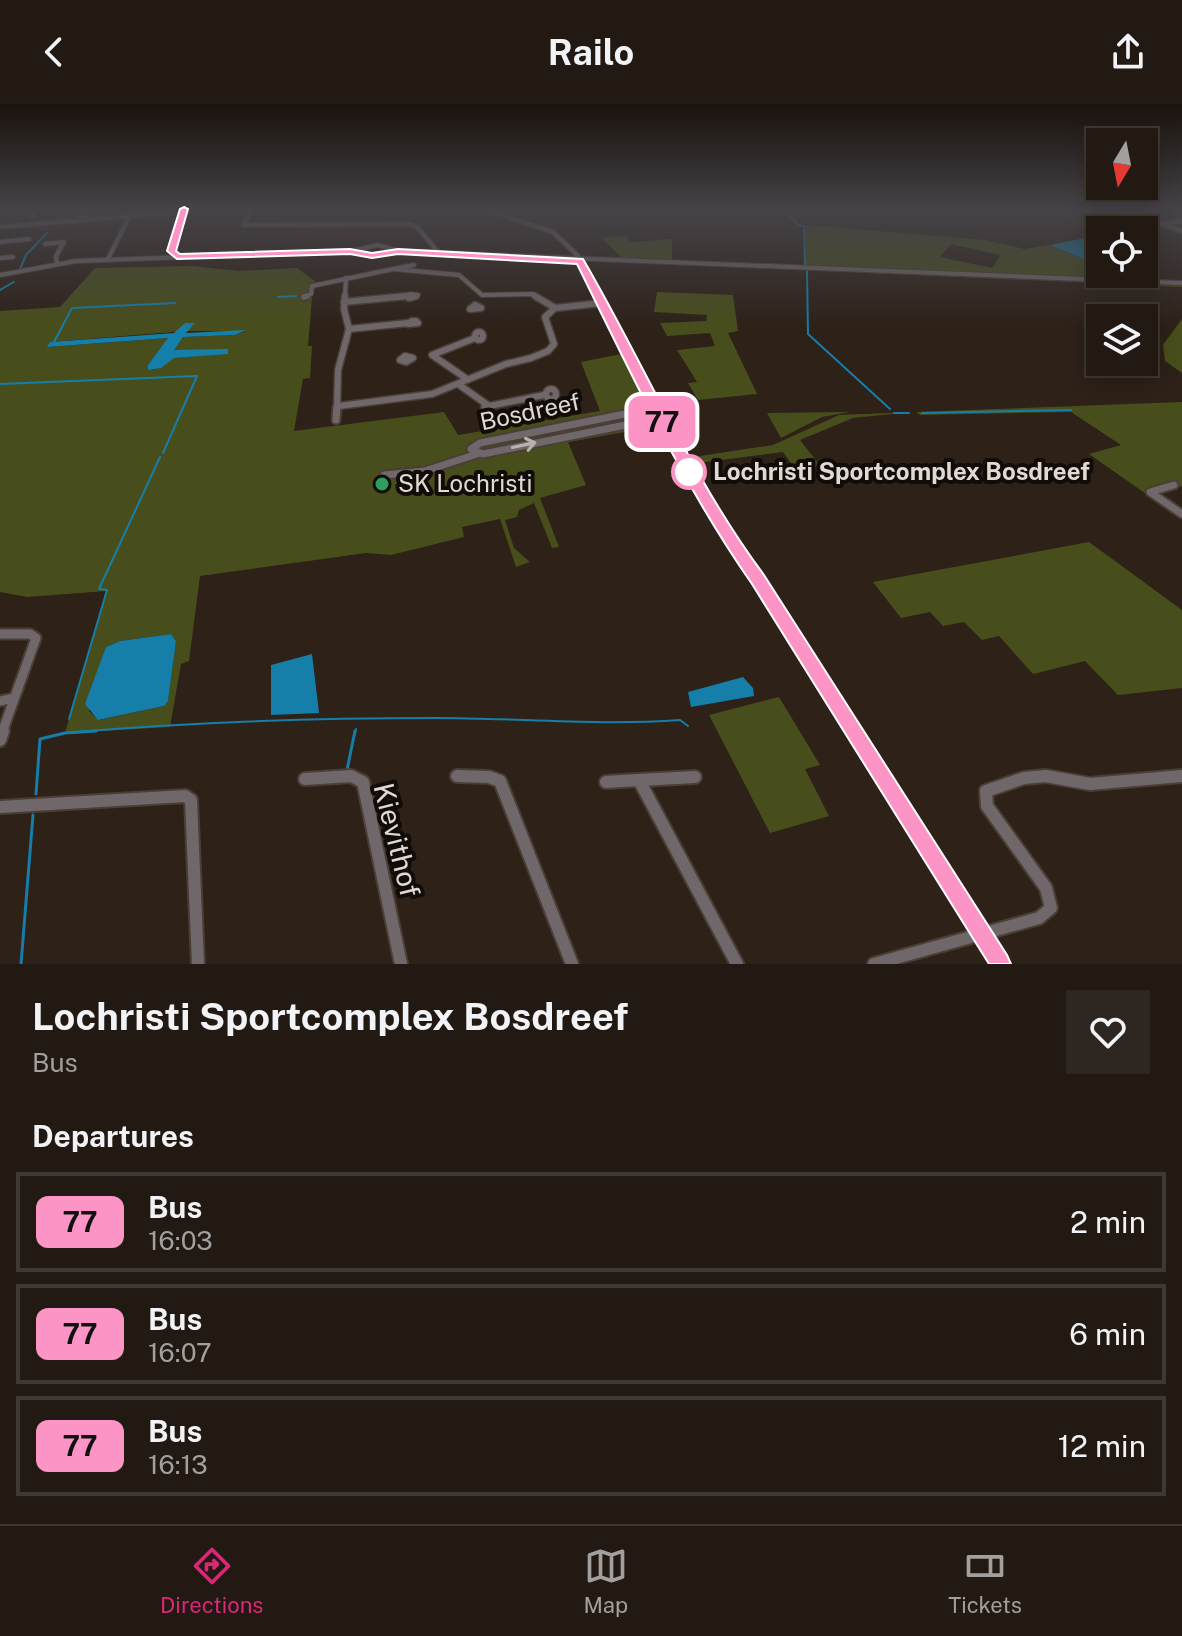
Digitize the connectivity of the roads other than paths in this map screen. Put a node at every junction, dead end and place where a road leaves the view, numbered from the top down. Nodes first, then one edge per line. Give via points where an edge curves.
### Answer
1 (60, 249) edge
2 (113, 249) edge
3 (172, 249) edge
4 (360, 249) edge
5 (392, 249) edge
6 (436, 249) edge
7 (571, 249) edge
8 (352, 251) junction
9 (398, 251) junction
10 (423, 252) junction
11 (439, 253) junction
12 (174, 256) junction
13 (13, 257) dead end
14 (0, 258) edge
15 (108, 259) junction
16 (576, 259) junction
17 (57, 264) junction
18 (414, 265) junction
19 (393, 269) junction
20 (408, 272) junction
21 (0, 275) edge
22 (346, 278) junction
23 (1182, 283) edge
24 (482, 295) junction
25 (407, 296) dead end
26 (304, 297) dead end
27 (344, 302) junction
28 (602, 303) junction
29 (475, 305) dead end
30 (555, 308) junction
31 (408, 323) dead end
32 (349, 329) junction
33 (475, 338) dead end
34 (432, 355) junction
35 (413, 358) dead end
36 (467, 379) junction
37 (458, 384) junction
38 (338, 395) junction
39 (544, 395) dead end
40 (356, 403) junction
41 (485, 405) junction
42 (339, 406) junction
43 (655, 408) junction
44 (660, 418) junction
45 (336, 420) dead end
46 (486, 422) dead end
47 (477, 454) junction
48 (1174, 485) dead end
49 (382, 486) dead end
50 (1182, 514) edge
51 (0, 634) edge
52 (14, 698) junction
53 (0, 701) edge
54 (0, 740) edge
55 (457, 776) dead end
56 (1182, 776) edge
57 (695, 777) dead end
58 (305, 779) dead end
59 (639, 780) junction
60 (606, 782) dead end
61 (0, 807) edge
62 (978, 933) junction
63 (198, 964) edge
64 (401, 964) edge
65 (572, 964) edge
66 (737, 964) edge
67 (874, 964) edge
68 (998, 964) edge

1 - 17 street
2 - 15 street
3 - 12 street
4 - 8 street
5 - 9 street
6 - 11 street
7 - 16 street
8 - 9 street via 372,256
8 - 12 street
9 - 10 street
10 - 11 street
10 - 18 street
11 - 16 street
12 - 15 street
13 - 14 street
15 - 17 street
16 - 23 street
16 - 28 street
17 - 21 street
18 - 19 street
18 - 20 street
19 - 20 street
19 - 22 street
20 - 24 street via 459,275
22 - 26 street via 312,286
22 - 27 street
24 - 29 street
24 - 30 street via 533,294
25 - 27 street
27 - 32 street
28 - 30 street
28 - 43 street
30 - 36 street via 545,317 554,344 548,351
31 - 32 street
32 - 38 street via 339,362
33 - 34 street
34 - 35 street
34 - 36 street
36 - 37 street
37 - 40 street via 432,394
37 - 41 street
38 - 40 street
38 - 42 street
39 - 41 street
40 - 42 street
41 - 46 street
42 - 45 street
43 - 44 street
43 - 47 street, Bosdreef via 480,443 471,449
47 -> 44 street, Bosdreef
44 - 62 street via 727,537
47 - 49 street, Bosdreef via 425,471 384,475
48 - 50 street via 1150,492
51 - 52 street via 36,638
52 - 53 street
52 - 54 street
55 - 65 street via 500,781
56 - 62 street via 1090,784 1046,776 986,791 987,806 1046,888 1051,908 1039,918
57 - 59 street
58 - 64 street, Kievithof via 351,776 363,782
59 - 60 street
59 - 66 street
61 - 63 street via 153,797 191,800
62 - 67 street
62 - 68 street

